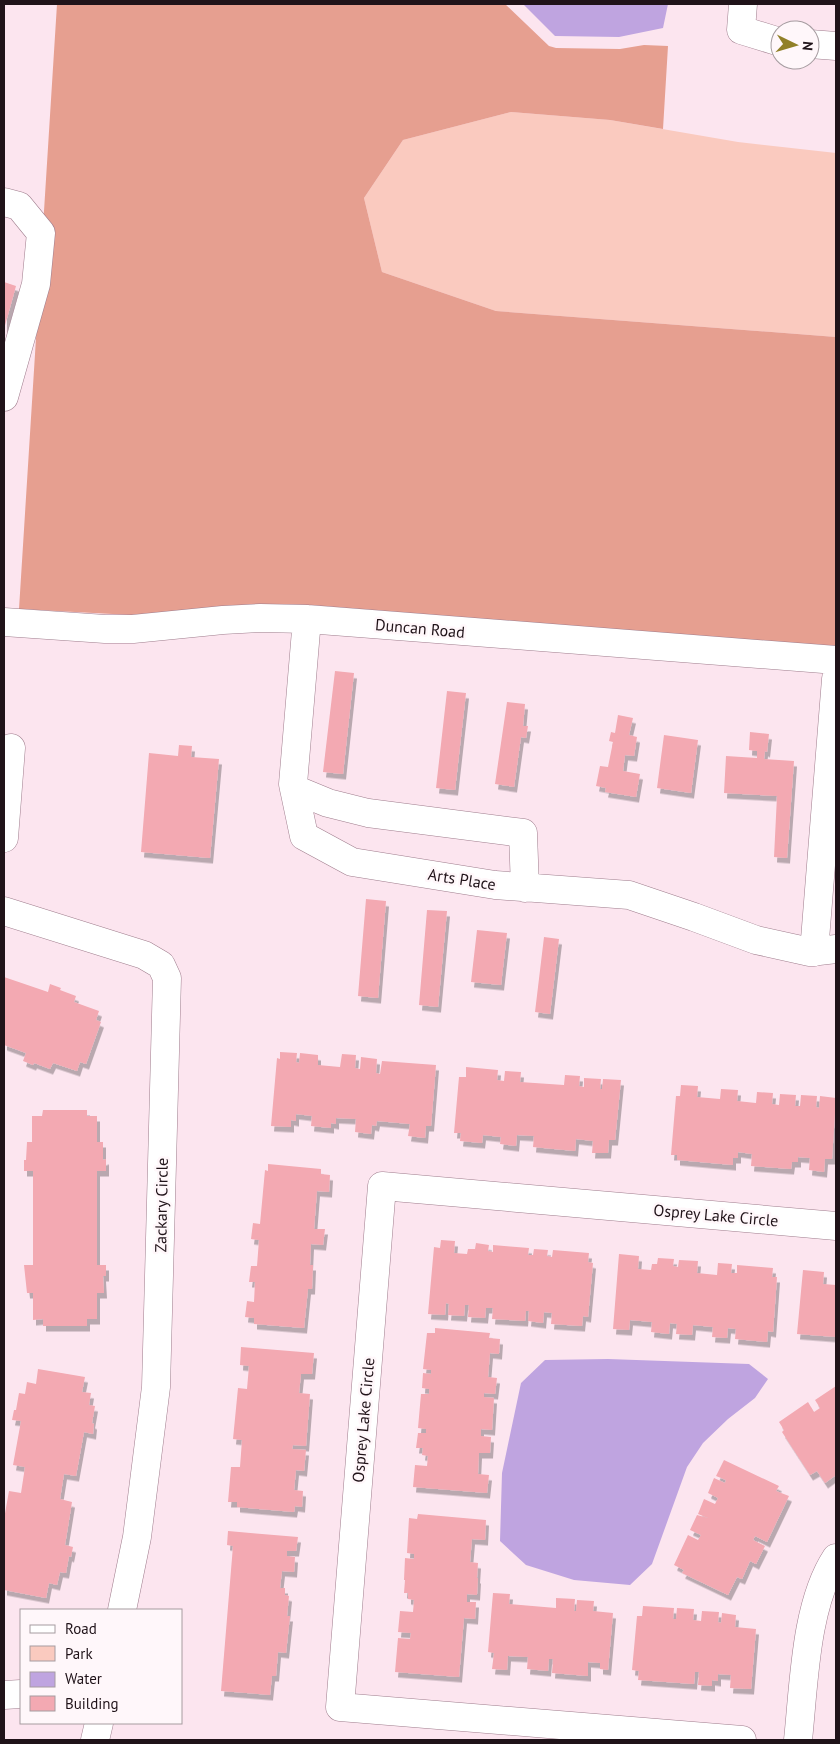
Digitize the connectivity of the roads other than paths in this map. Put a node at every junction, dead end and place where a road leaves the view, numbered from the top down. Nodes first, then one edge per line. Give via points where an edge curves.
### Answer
1 (743, 4) edge
2 (770, 39) edge
3 (820, 45) edge
4 (836, 46) edge
5 (4, 202) edge
6 (4, 396) edge
7 (307, 619) junction
8 (4, 622) edge
9 (836, 660) edge
10 (836, 678) edge
11 (11, 748) dead end
12 (294, 789) junction
13 (4, 838) edge
14 (525, 888) junction
15 (4, 910) edge
16 (825, 950) edge
17 (836, 1226) edge
18 (836, 1558) edge
19 (122, 1609) edge
20 (4, 1694) edge
21 (20, 1694) edge
22 (99, 1724) edge
23 (95, 1740) edge
24 (742, 1740) edge
25 (798, 1740) edge

1 - 2 street via 741,30
3 - 4 street
5 - 6 street via 19,206 41,233 36,284
7 - 8 street, Duncan Road via 223,620 132,629
7 - 9 street, Duncan Road
7 - 12 street, Arts Place
10 - 16 street
11 - 13 street
12 - 14 street, Arts Place via 304,836 352,862
12 - 14 street via 328,803 368,813 523,832
14 - 16 street, Arts Place via 629,895 756,940
15 - 19 street, Zackary Circle via 144,955 161,965 166,978 156,1386 137,1537
17 - 24 street, Osprey Lake Circle via 382,1186 340,1707
18 - 25 street via 814,1616
20 - 21 street
22 - 23 street

